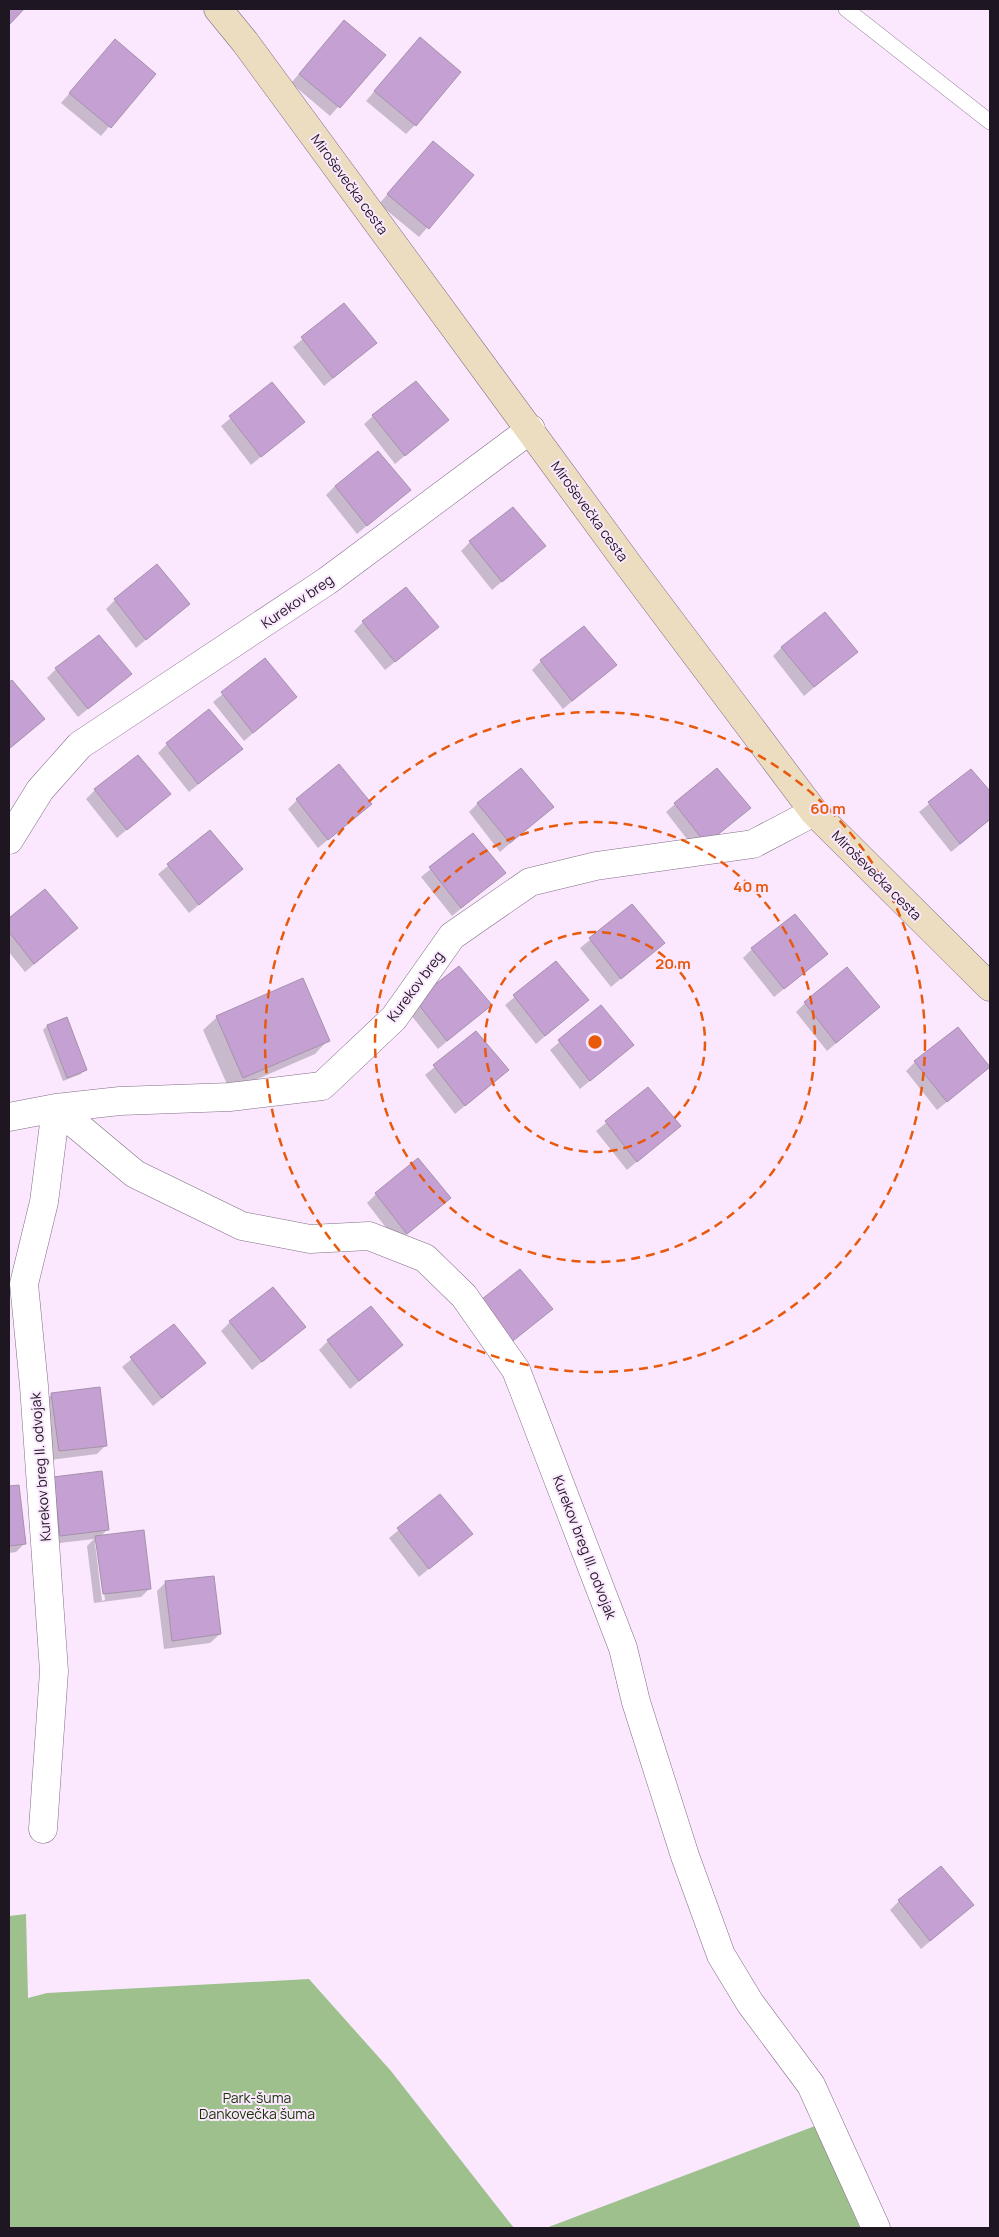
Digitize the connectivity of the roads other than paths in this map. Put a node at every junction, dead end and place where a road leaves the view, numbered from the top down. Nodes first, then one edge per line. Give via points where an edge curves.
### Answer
1 (218, 9) edge
2 (846, 9) edge
3 (990, 122) edge
4 (531, 428) junction
5 (814, 812) junction
6 (9, 840) edge
7 (990, 987) edge
8 (56, 1108) junction
9 (9, 1116) edge
10 (43, 1829) dead end
11 (876, 2228) edge

1 - 4 main road, Miroševečka cesta
2 - 3 lane
4 - 5 main road, Miroševečka cesta via 630,567
4 - 6 street, Kurekov breg via 327,581 80,745 40,790
5 - 7 main road, Miroševečka cesta
5 - 8 street, Kurekov breg via 753,844 596,866 530,882 452,936 394,1018 322,1086
8 - 9 street, Kurekov breg
8 - 10 street, Kurekov breg II. odvojak via 44,1202 24,1284 54,1671
8 - 11 street, Kurekov breg III. odvojak via 135,1174 242,1226 310,1239 369,1236 425,1258 464,1296 520,1379 623,1648 641,1720 721,1955 750,2003 811,2085

